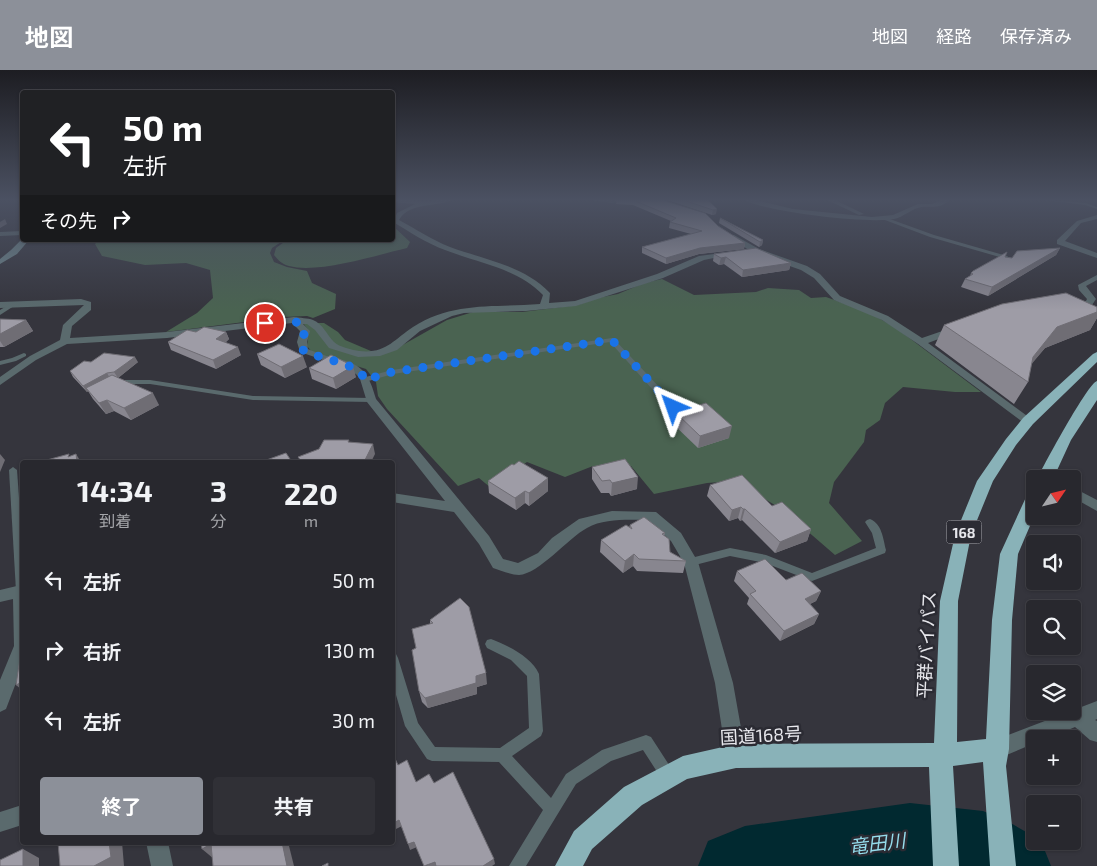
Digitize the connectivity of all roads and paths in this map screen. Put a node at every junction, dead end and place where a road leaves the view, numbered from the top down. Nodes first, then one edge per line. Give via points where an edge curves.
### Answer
1 (424, 236) edge
2 (730, 236) edge
3 (933, 236) edge
4 (1066, 236) edge
5 (23, 242) edge
6 (737, 254) edge
7 (1097, 256) edge
8 (0, 262) edge
9 (1005, 264) edge
10 (1097, 277) edge
11 (14, 304) junction
12 (0, 305) edge
13 (544, 306) junction
14 (1080, 312) edge
15 (0, 314) edge
16 (294, 320) junction
17 (968, 325) edge
18 (66, 341) junction
19 (921, 342) junction
20 (24, 355) dead end
21 (1097, 356) edge
22 (0, 363) edge
23 (365, 380) junction
24 (0, 382) edge
25 (1097, 385) edge
26 (106, 387) edge
27 (371, 400) junction
28 (673, 407) dead end
29 (1028, 420) junction
30 (13, 470) dead end
31 (1051, 470) edge
32 (1081, 496) edge
33 (395, 497) edge
34 (1097, 506) edge
35 (459, 508) junction
36 (1026, 515) edge
37 (870, 522) dead end
38 (692, 562) junction
39 (20, 563) edge
40 (20, 591) edge
41 (0, 596) edge
42 (491, 644) dead end
43 (20, 651) edge
44 (395, 668) edge
45 (0, 704) edge
46 (1097, 710) edge
47 (1081, 716) edge
48 (1071, 720) edge
49 (1081, 720) edge
50 (1097, 733) edge
51 (502, 755) junction
52 (736, 756) junction
53 (995, 757) junction
54 (943, 761) junction
55 (668, 776) junction
56 (551, 808) junction
57 (20, 816) edge
58 (0, 822) edge
59 (158, 845) edge
60 (162, 866) edge
61 (517, 866) edge
62 (568, 866) edge
63 (946, 866) edge
64 (1003, 866) edge

1 - 13 street via 525,277 547,296
2 - 19 street via 751,252 804,268 817,276 837,298 873,312
3 - 9 lane via 1005,257 1010,260
4 - 7 street via 1060,242
5 - 8 street
6 - 13 street via 702,258 660,276 576,303
10 - 14 street via 1082,285 1092,299 1089,303 1063,306
11 - 12 street
11 - 15 lane
11 - 18 street via 88,304 88,308 64,330
13 - 16 street via 464,310 449,314 417,329 394,348 380,353 358,354 332,346 310,322
16 - 18 street via 167,335
16 - 23 street via 305,330 303,350 356,368
17 - 19 street
18 - 24 street via 33,358
19 - 29 street
20 - 22 lane
21 - 29 highway, 平群バイパス / 168
23 - 27 street
23 - 28 lane via 392,372 612,340
25 - 31 highway via 1064,440
26 - 27 lane via 114,382 150,382 253,398
27 - 35 street
29 - 54 highway, 平群バイパス / 168 via 985,481 963,535 949,601
30 - 39 lane
32 - 34 street
33 - 35 street
35 - 38 street via 498,564 519,569 543,557 557,542 584,523 632,515 651,515 676,537
36 - 53 highway via 1009,554
37 - 38 lane via 877,532 881,550 812,577 766,559 730,552
38 - 52 street via 724,683
40 - 41 street
42 - 51 lane via 515,656 533,674 536,731
43 - 45 street
44 - 51 lane via 412,726 432,754
46 - 47 street
48 - 53 street
49 - 50 street
51 - 56 lane
52 - 54 highway, 国道168号
52 - 55 highway, 国道168号 via 683,768
53 - 54 highway, 国道168号
53 - 64 highway
54 - 63 highway, 平群バイパス / 168
55 - 56 lane via 646,742 607,756 571,779
55 - 62 highway, 国道168号 via 633,796 582,840
56 - 61 lane
57 - 58 street
59 - 60 street

